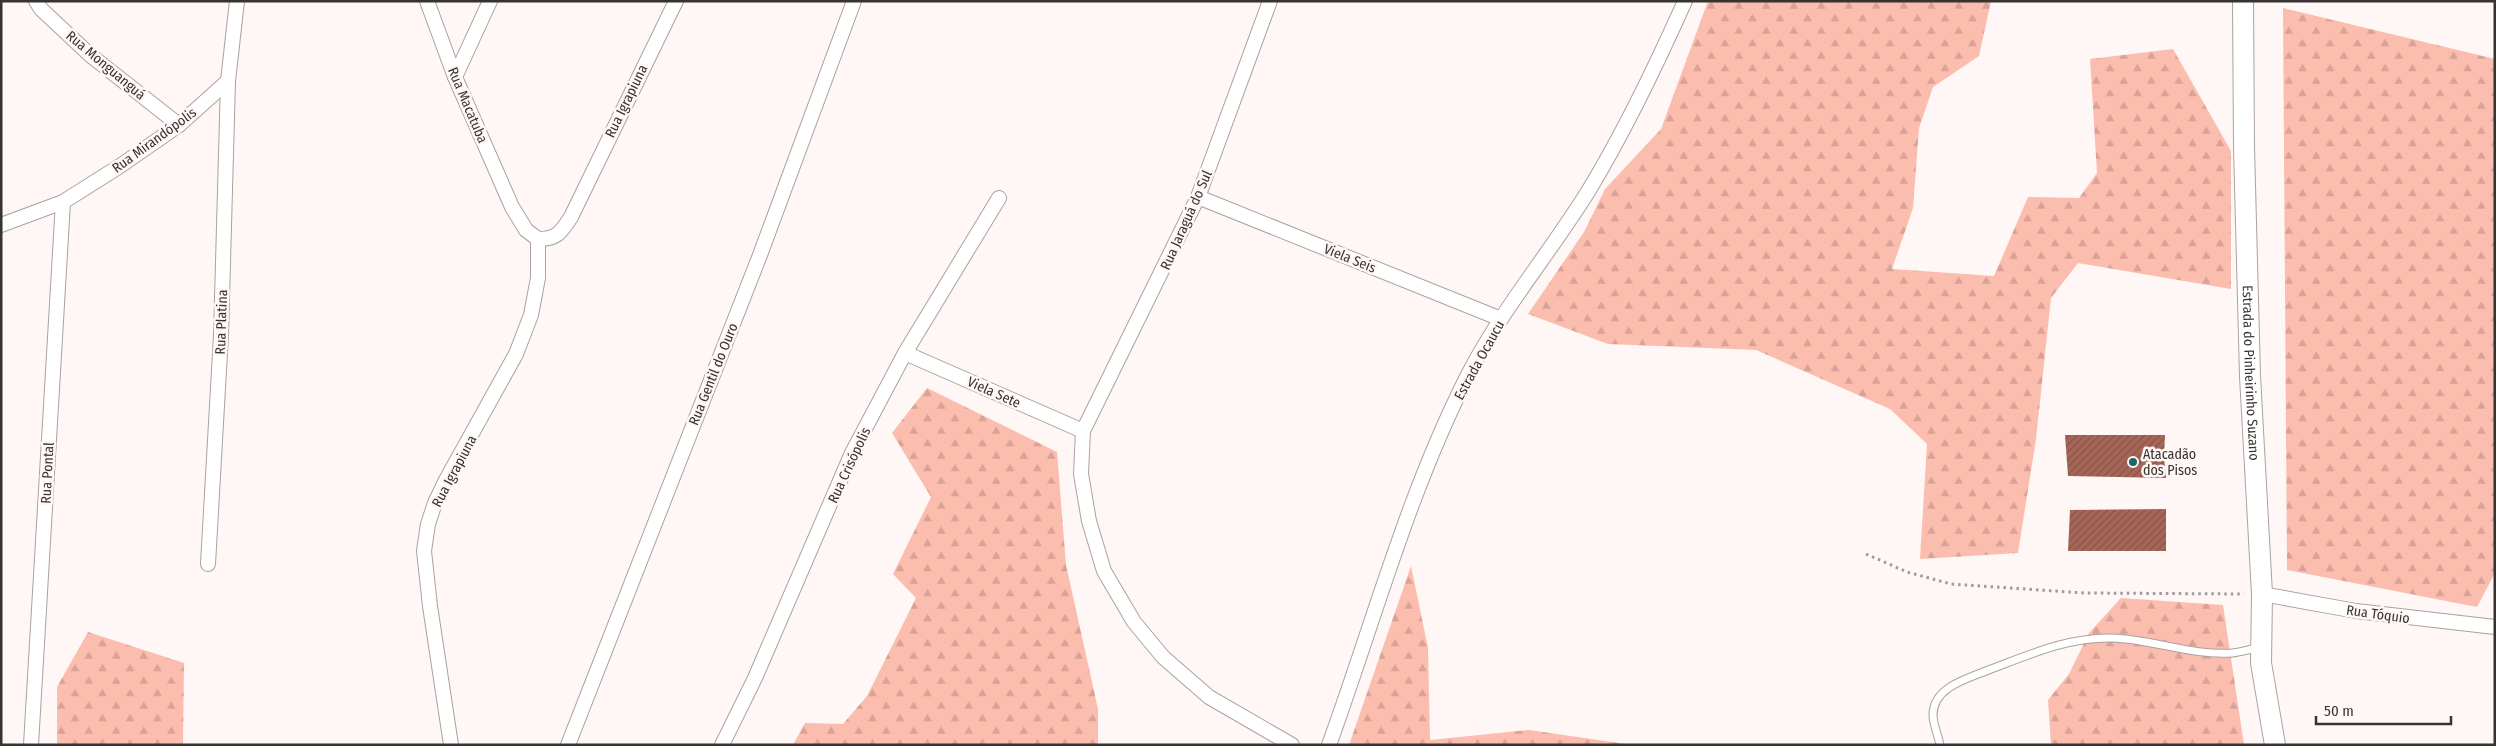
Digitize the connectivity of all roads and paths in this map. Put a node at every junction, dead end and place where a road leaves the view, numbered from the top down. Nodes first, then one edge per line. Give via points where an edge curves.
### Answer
1 (36, 1) edge
2 (237, 1) edge
3 (427, 1) edge
4 (676, 1) edge
5 (854, 1) edge
6 (1270, 1) edge
7 (1685, 1) edge
8 (2243, 1) edge
9 (489, 4) edge
10 (455, 77) junction
11 (228, 81) junction
12 (179, 125) junction
13 (1198, 197) junction
14 (999, 198) dead end
15 (63, 202) junction
16 (1, 225) edge
17 (538, 239) junction
18 (1501, 319) junction
19 (905, 353) junction
20 (1083, 431) junction
21 (1866, 554) dead end
22 (208, 564) dead end
23 (2262, 594) junction
24 (2495, 627) edge
25 (2261, 647) junction
26 (31, 745) edge
27 (451, 745) edge
28 (568, 745) edge
29 (722, 745) edge
30 (1292, 745) edge
31 (1328, 745) edge
32 (1940, 745) edge
33 (2275, 745) edge

1 - 12 street, Rua Monguanguá via 90,55
2 - 11 street
3 - 10 street, Rua Macatuba
4 - 17 street, Rua Igrapiuna via 572,217 551,239
5 - 28 street, Rua Gentil do Ouro via 760,255
6 - 13 street, Rua Jaraguá do Sul
7 - 18 street, Estrada Ocaucu via 1651,77 1592,184
8 - 23 main road, Estrada do Pinheirinho Suzano via 2250,376
9 - 10 street
10 - 17 street, Rua Macatuba via 512,207 526,230
11 - 12 street, Rua Mirandópolis
11 - 22 street, Rua Platina via 221,335
12 - 15 street, Rua Mirandópolis
13 - 18 street, Viela Seis
13 - 20 street, Rua Jaraguá do Sul
14 - 19 street, Rua Crisópolis
15 - 16 street, Rua Mirandópolis
15 - 26 street, Rua Pontal
17 - 27 street, Rua Igrapiuna via 538,278 525,331 492,400 446,482 428,524 424,551
18 - 31 street, Estrada Ocaucu via 1445,422 1398,540
19 - 20 street, Viela Sete
19 - 29 street, Rua Crisópolis via 852,453 755,678
20 - 30 street via 1081,474 1089,521 1104,571 1134,622 1163,658 1209,697
21 - 23 path via 1908,572 1951,584 2084,593
23 - 24 street, Rua Tóquio via 2356,611
23 - 25 main road, Estrada do Pinheirinho Suzano
25 - 32 lane via 2232,653 2208,652 2113,638 2084,638 2055,646 1968,678 1939,695 1933,716
25 - 33 main road, Estrada do Pinheirinho Suzano

